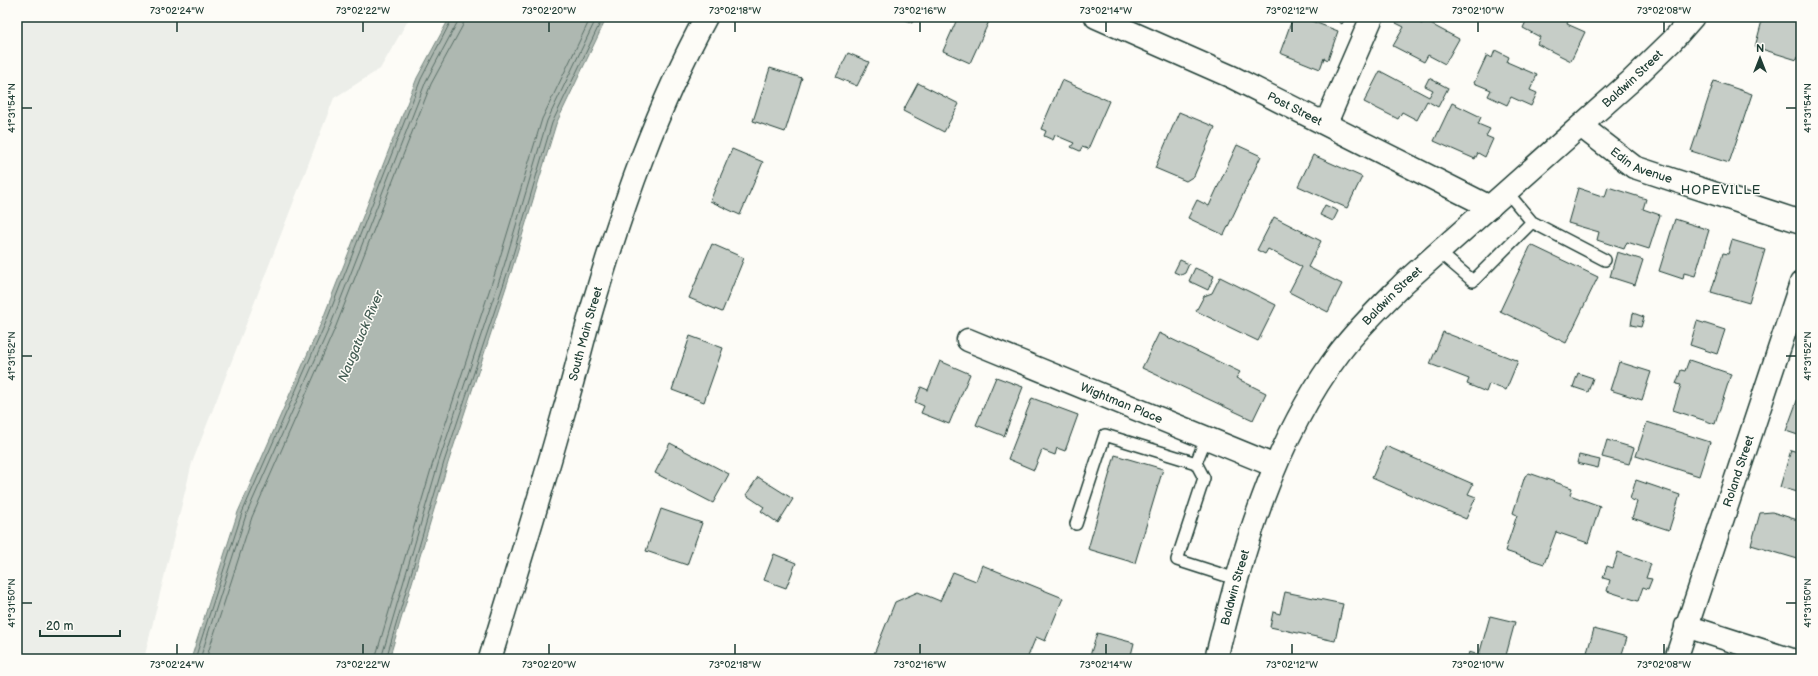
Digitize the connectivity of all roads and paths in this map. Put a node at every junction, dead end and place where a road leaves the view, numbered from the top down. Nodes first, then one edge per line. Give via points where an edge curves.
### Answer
1 (706, 17) edge
2 (1096, 17) edge
3 (1372, 17) edge
4 (1693, 17) edge
5 (1326, 123) junction
6 (1581, 126) junction
7 (1507, 192) junction
8 (1490, 207) junction
9 (1532, 222) junction
10 (1801, 222) edge
11 (1439, 252) junction
12 (1605, 260) dead end
13 (1801, 283) edge
14 (968, 340) dead end
15 (1206, 438) junction
16 (1196, 463) junction
17 (1275, 466) junction
18 (1076, 524) dead end
19 (1236, 579) junction
20 (1686, 626) junction
21 (490, 659) edge
22 (1216, 659) edge
23 (1676, 659) edge
24 (1789, 659) edge

1 - 21 street, South Main Street via 656,122 618,225
2 - 5 street, Post Street via 1232,77
3 - 5 street
4 - 6 street, Baldwin Street via 1654,59
5 - 8 street, Post Street
6 - 7 street, Baldwin Street
6 - 10 street, Edin Avenue via 1634,166
7 - 8 street, Baldwin Street
7 - 9 lane
8 - 11 street, Baldwin Street
9 - 11 lane via 1473,281
9 - 12 lane
11 - 17 street, Baldwin Street via 1377,310 1340,351 1304,405
13 - 20 street, Roland Street
14 - 15 street, Wightman Place
15 - 16 lane
15 - 17 street, Wightman Place
16 - 18 lane via 1105,435
16 - 19 lane via 1204,478 1177,560
17 - 19 street, Baldwin Street
19 - 22 street, Baldwin Street
20 - 23 street, Roland Street
20 - 24 street

